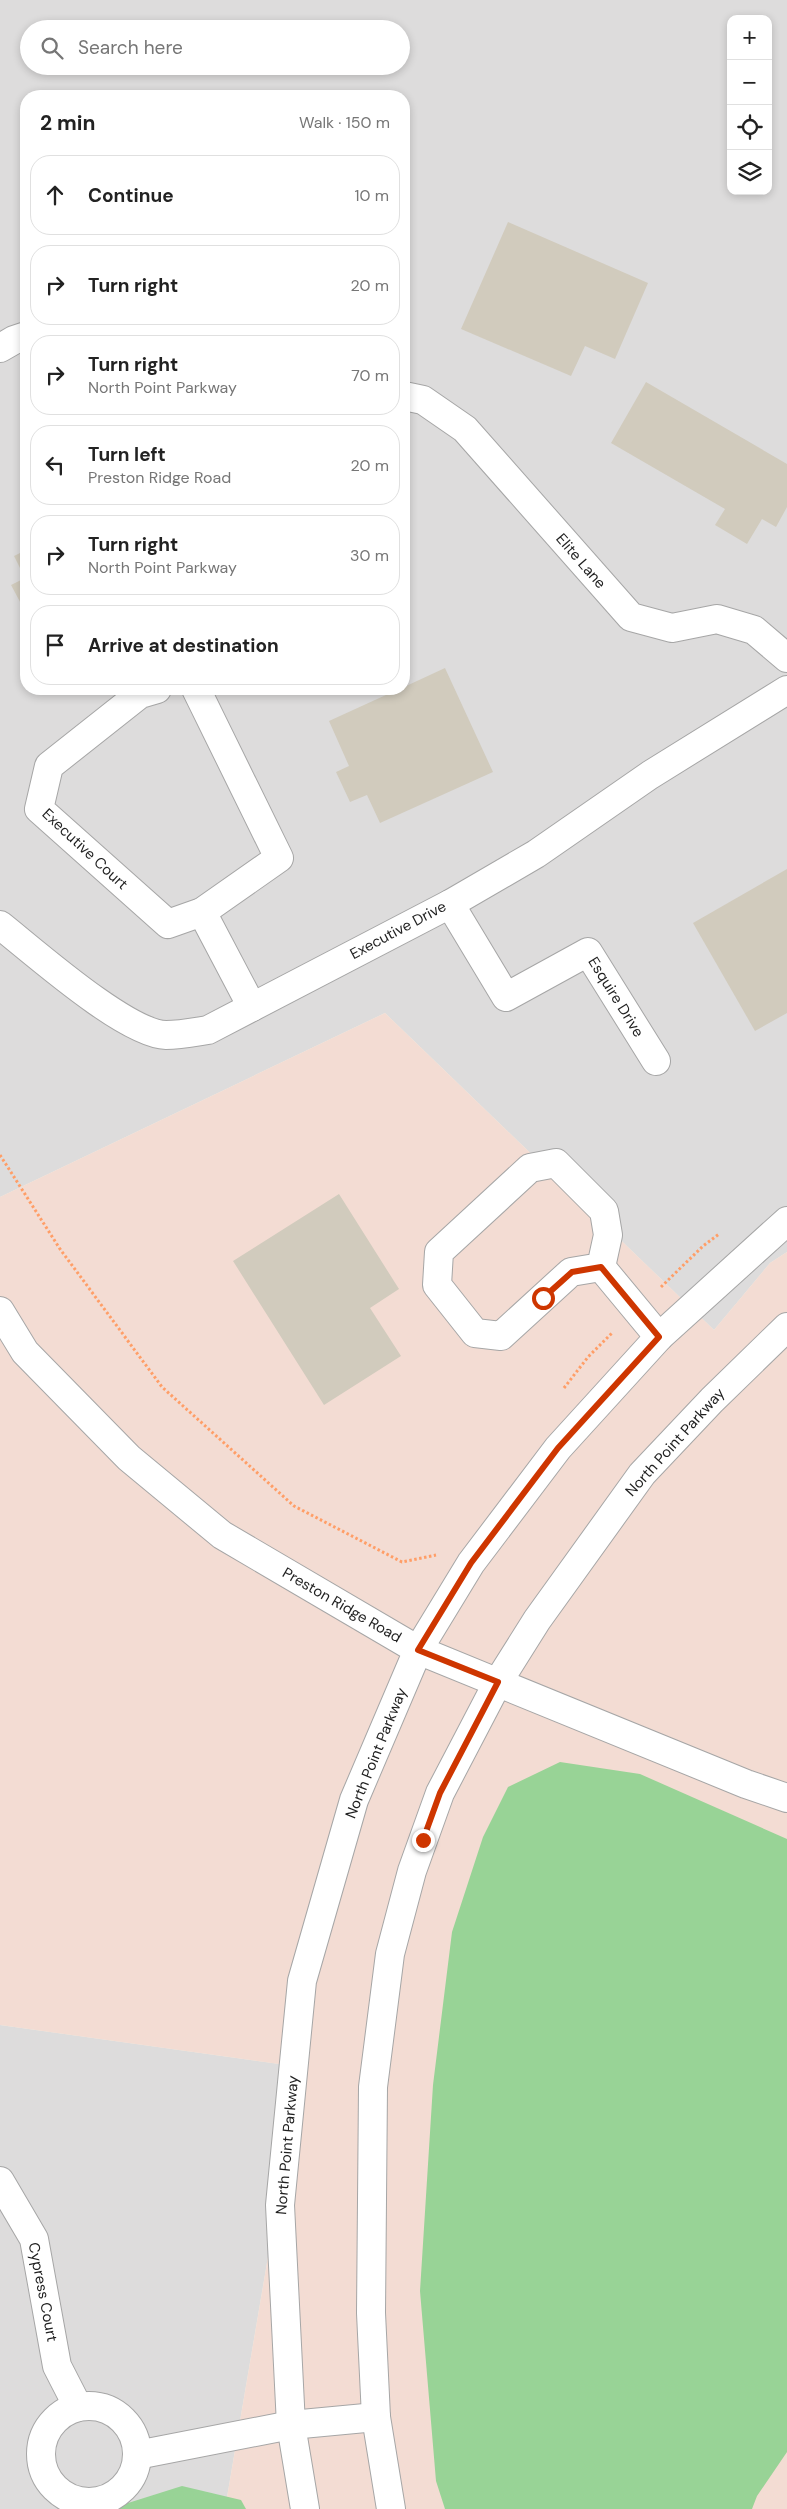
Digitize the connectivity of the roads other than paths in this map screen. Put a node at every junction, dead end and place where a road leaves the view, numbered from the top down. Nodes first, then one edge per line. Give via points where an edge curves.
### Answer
1 (20, 338) edge
2 (0, 348) edge
3 (410, 397) edge
4 (787, 658) edge
5 (787, 690) edge
6 (139, 695) edge
7 (199, 695) edge
8 (450, 904) junction
9 (202, 912) junction
10 (0, 925) edge
11 (252, 1007) junction
12 (656, 1061) dead end
13 (787, 1222) edge
14 (601, 1267) junction
15 (0, 1311) edge
16 (787, 1327) edge
17 (659, 1337) junction
18 (418, 1650) junction
19 (498, 1682) junction
20 (787, 1798) edge
21 (0, 2181) edge
22 (78, 2407) junction
23 (376, 2417) junction
24 (291, 2425) junction
25 (137, 2455) junction
26 (305, 2509) edge
27 (391, 2509) edge

1 - 2 street
3 - 4 street, Elite Lane via 423,400 465,429 631,618 672,628 717,619 754,630
5 - 8 street, Executive Drive via 650,775 536,854
6 - 9 street, Executive Court via 50,766 39,808 168,924
7 - 9 street, Executive Court via 279,858
8 - 11 street, Executive Drive
8 - 12 street, Esquire Drive via 506,997 588,952
9 - 11 street
10 - 11 street, Executive Drive via 95,1000 136,1025 165,1035 208,1030
13 - 17 street, North Point Parkway
14 - 14 street via 608,1235 604,1211 556,1163 530,1168 439,1252 437,1285 475,1333 501,1336 572,1272
14 - 17 street
15 - 18 street, Preston Ridge Road via 25,1352 129,1458 215,1529
16 - 19 street, North Point Parkway via 642,1474 537,1620
17 - 18 street, North Point Parkway via 558,1448 471,1563
18 - 19 street, Preston Ridge Road
18 - 24 street, North Point Parkway via 354,1800 302,1981 280,2205
19 - 20 street, Preston Ridge Road
19 - 23 street, North Point Parkway via 440,1793 412,1871 390,1954 373,2087 371,2313
21 - 22 street, Cypress Court via 34,2239 57,2366
22 - 25 street via 93,2406 119,2417 135,2440
22 - 25 street via 50,2424 42,2439 40,2455 52,2486 81,2502 97,2502 126,2486 134,2471
23 - 24 street
23 - 27 street, North Point Parkway
24 - 25 street
24 - 26 street, North Point Parkway

